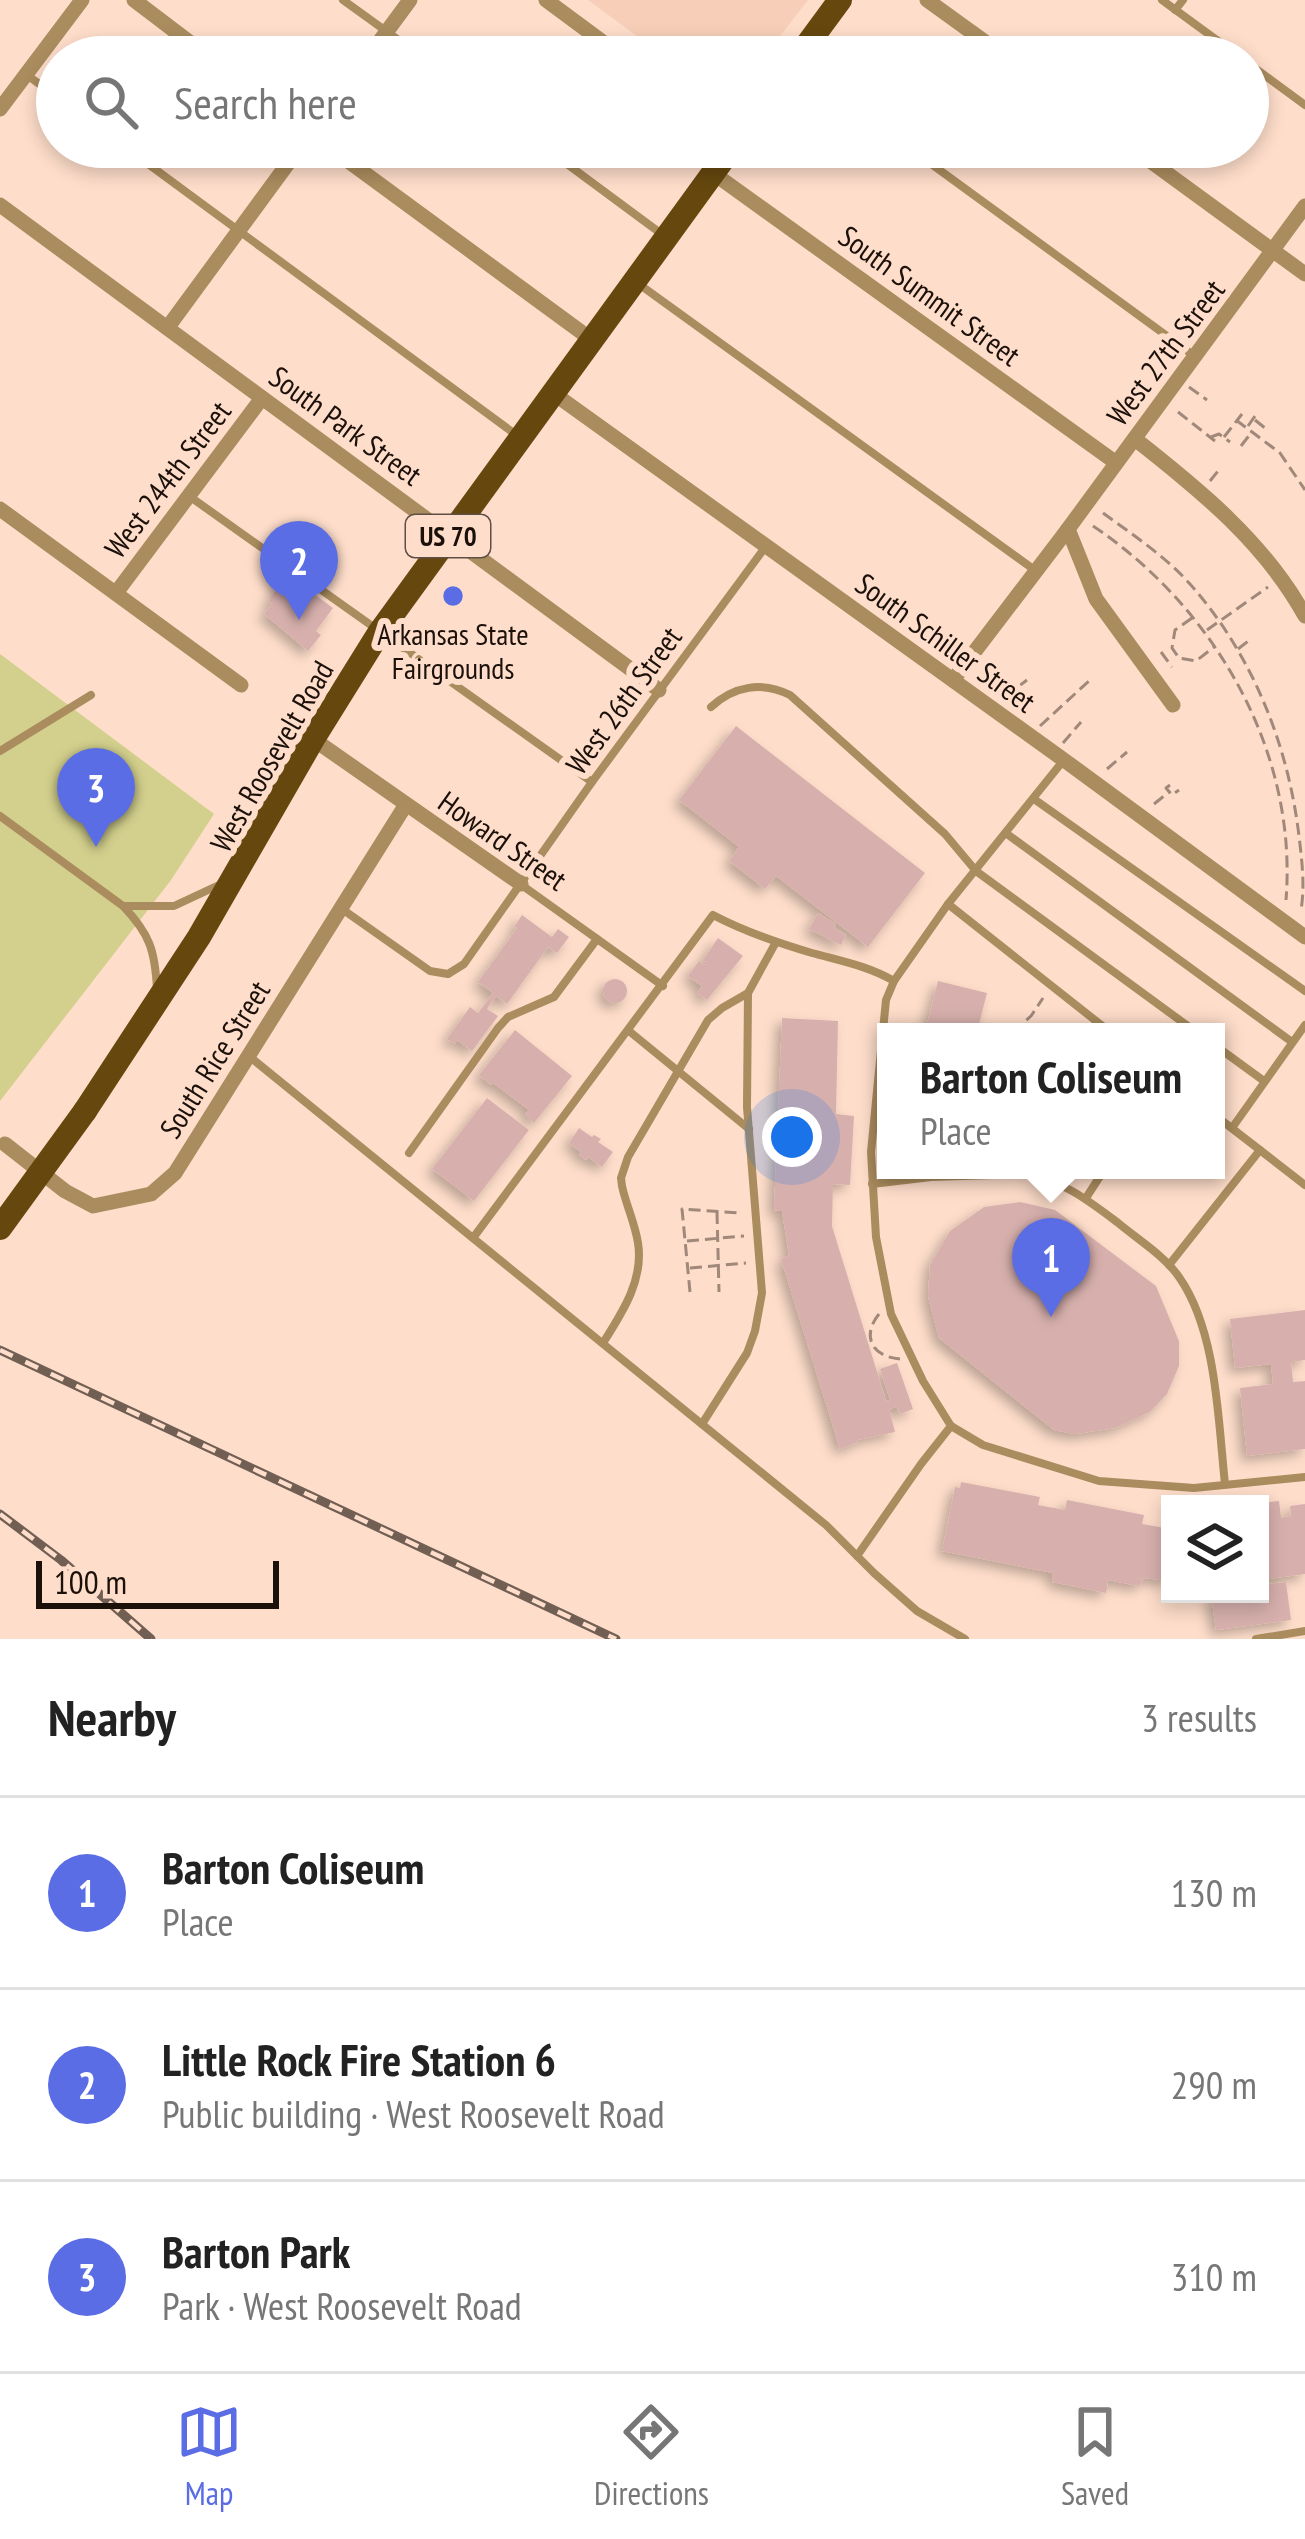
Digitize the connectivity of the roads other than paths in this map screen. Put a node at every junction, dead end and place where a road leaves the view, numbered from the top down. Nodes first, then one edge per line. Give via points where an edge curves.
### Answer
1 (82, 0) edge
2 (134, 0) edge
3 (343, 0) edge
4 (410, 0) edge
5 (546, 0) edge
6 (840, 0) edge
7 (927, 0) edge
8 (1162, 0) edge
9 (1183, 0) edge
10 (1175, 10) junction
11 (387, 31) junction
12 (55, 36) edge
13 (181, 36) edge
14 (383, 36) edge
15 (394, 36) edge
16 (594, 36) edge
17 (813, 36) edge
18 (977, 36) edge
19 (1211, 36) edge
20 (36, 61) edge
21 (26, 74) junction
22 (1269, 78) edge
23 (36, 81) edge
24 (1305, 104) edge
25 (0, 109) edge
26 (153, 168) edge
27 (284, 168) edge
28 (357, 168) edge
29 (572, 168) edge
30 (717, 168) edge
31 (937, 168) edge
32 (1160, 168) edge
33 (713, 173) junction
34 (0, 205) edge
35 (1305, 206) edge
36 (238, 231) junction
37 (666, 237) junction
38 (1274, 250) junction
39 (1305, 274) edge
40 (635, 280) junction
41 (168, 327) junction
42 (592, 340) junction
43 (1195, 356) junction
44 (553, 393) junction
45 (262, 398) junction
46 (520, 438) junction
47 (1135, 440) junction
48 (1115, 462) junction
49 (189, 496) junction
50 (0, 509) edge
51 (1068, 529) junction
52 (450, 533) junction
53 (766, 546) junction
54 (1036, 571) junction
55 (116, 593) junction
56 (1305, 616) edge
57 (379, 633) junction
58 (953, 680) junction
59 (241, 686) dead end
60 (659, 690) junction
61 (91, 695) dead end
62 (1173, 705) dead end
63 (710, 707) dead end
64 (313, 739) junction
65 (0, 751) edge
66 (1059, 757) junction
67 (592, 782) junction
68 (1034, 799) junction
69 (405, 806) junction
70 (0, 815) edge
71 (1006, 834) junction
72 (976, 872) junction
73 (236, 877) junction
74 (521, 884) junction
75 (948, 904) junction
76 (123, 906) junction
77 (340, 908) junction
78 (1305, 938) edge
79 (597, 939) junction
80 (776, 942) junction
81 (894, 981) junction
82 (663, 986) junction
83 (748, 992) junction
84 (1305, 992) edge
85 (158, 1003) junction
86 (881, 1023) edge
87 (1099, 1023) edge
88 (1184, 1023) edge
89 (1305, 1025) edge
90 (629, 1031) junction
91 (1292, 1042) junction
92 (1225, 1053) edge
93 (248, 1056) junction
94 (678, 1071) junction
95 (877, 1076) edge
96 (1264, 1082) junction
97 (1225, 1123) edge
98 (1232, 1128) junction
99 (749, 1129) junction
100 (2, 1140) edge
101 (1260, 1150) junction
102 (409, 1153) dead end
103 (922, 1179) edge
104 (1044, 1179) edge
105 (1098, 1179) edge
106 (872, 1184) junction
107 (1305, 1185) edge
108 (1086, 1198) junction
109 (0, 1228) edge
110 (473, 1238) junction
111 (1169, 1265) junction
112 (603, 1343) junction
113 (702, 1424) junction
114 (951, 1426) junction
115 (1305, 1477) edge
116 (1225, 1484) junction
117 (857, 1556) junction
118 (1305, 1630) edge
119 (964, 1639) edge
120 (1256, 1639) edge

1 - 12 street
2 - 13 street
3 - 11 lane
4 - 11 street
5 - 16 street
6 - 17 main road
7 - 18 street
8 - 10 lane
9 - 10 lane
10 - 19 lane
11 - 14 street
11 - 15 lane
20 - 21 street
21 - 23 lane
21 - 25 street
22 - 24 lane
26 - 36 lane
27 - 36 street
28 - 42 street
29 - 37 lane
30 - 33 main road, West Roosevelt Road / US 70
31 - 43 lane
32 - 38 street
33 - 37 main road, West Roosevelt Road / US 70
33 - 48 street, South Summit Street
34 - 41 street, South Park Street
35 - 38 street, West 27th Street
36 - 41 street
36 - 46 lane
37 - 40 main road, West Roosevelt Road / US 70
38 - 39 street
38 - 43 street, West 27th Street
40 - 42 main road, West Roosevelt Road / US 70
40 - 54 lane
41 - 45 street, South Park Street
42 - 44 main road, West Roosevelt Road / US 70
43 - 47 street, West 27th Street
44 - 46 main road, West Roosevelt Road / US 70
44 - 53 street, South Schiller Street
45 - 49 street, West 244th Street
45 - 52 street, South Park Street
46 - 52 main road, West Roosevelt Road / US 70
47 - 48 street, West 27th Street
47 - 56 street via 1226,515
48 - 51 street, West 27th Street
49 - 55 street, West 244th Street
49 - 57 lane
50 - 55 street
51 - 54 street, West 27th Street
51 - 62 street via 1096,599
52 - 57 main road, West Roosevelt Road / US 70
52 - 60 street, South Park Street
53 - 58 street, South Schiller Street
53 - 60 lane, West 26th Street
54 - 58 street, West 27th Street
55 - 59 street
57 - 64 main road, West Roosevelt Road / US 70
57 - 67 lane
58 - 66 street, South Schiller Street
60 - 67 lane, West 26th Street
61 - 65 lane
63 - 72 lane via 750,687 790,695 945,834
64 - 69 street, Howard Street
64 - 73 main road, West Roosevelt Road / US 70
66 - 68 lane
66 - 78 street, South Schiller Street
67 - 74 lane, West 26th Street
68 - 71 lane
68 - 84 lane
69 - 74 street, Howard Street
69 - 77 street, South Rice Street
70 - 76 lane
71 - 72 lane
71 - 91 lane
72 - 75 lane
72 - 88 lane
73 - 76 lane via 175,906
73 - 85 main road, West Roosevelt Road / US 70
74 - 77 lane, West 26th Street via 464,964 448,974 430,971
74 - 79 lane, Howard Street
75 - 81 lane
75 - 87 lane
76 - 85 lane via 150,941
77 - 93 street, South Rice Street
79 - 82 lane, Howard Street
79 - 102 lane via 554,997 508,1017
80 - 81 lane
80 - 82 lane via 713,915
80 - 83 lane
81 - 86 lane
82 - 90 lane
83 - 94 lane via 708,1020
83 - 99 lane
85 - 109 main road, West Roosevelt Road / US 70, bridge
89 - 91 lane
90 - 94 lane
90 - 110 lane
91 - 96 lane
92 - 96 lane
93 - 100 street, South Rice Street via 175,1173 151,1194 93,1206
93 - 110 lane
94 - 99 lane
94 - 112 lane via 623,1169 639,1264
95 - 106 lane
96 - 98 lane
97 - 98 lane
98 - 101 lane
99 - 113 lane via 762,1294 747,1353
101 - 107 lane
101 - 111 lane
103 - 106 lane
104 - 108 lane
105 - 108 lane
106 - 114 lane via 891,1314
108 - 111 lane
110 - 112 lane
111 - 116 lane via 1206,1343
112 - 113 lane
113 - 117 lane
114 - 116 lane via 983,1445 1099,1480
114 - 117 lane
115 - 116 lane
117 - 119 lane via 917,1611
118 - 120 lane

